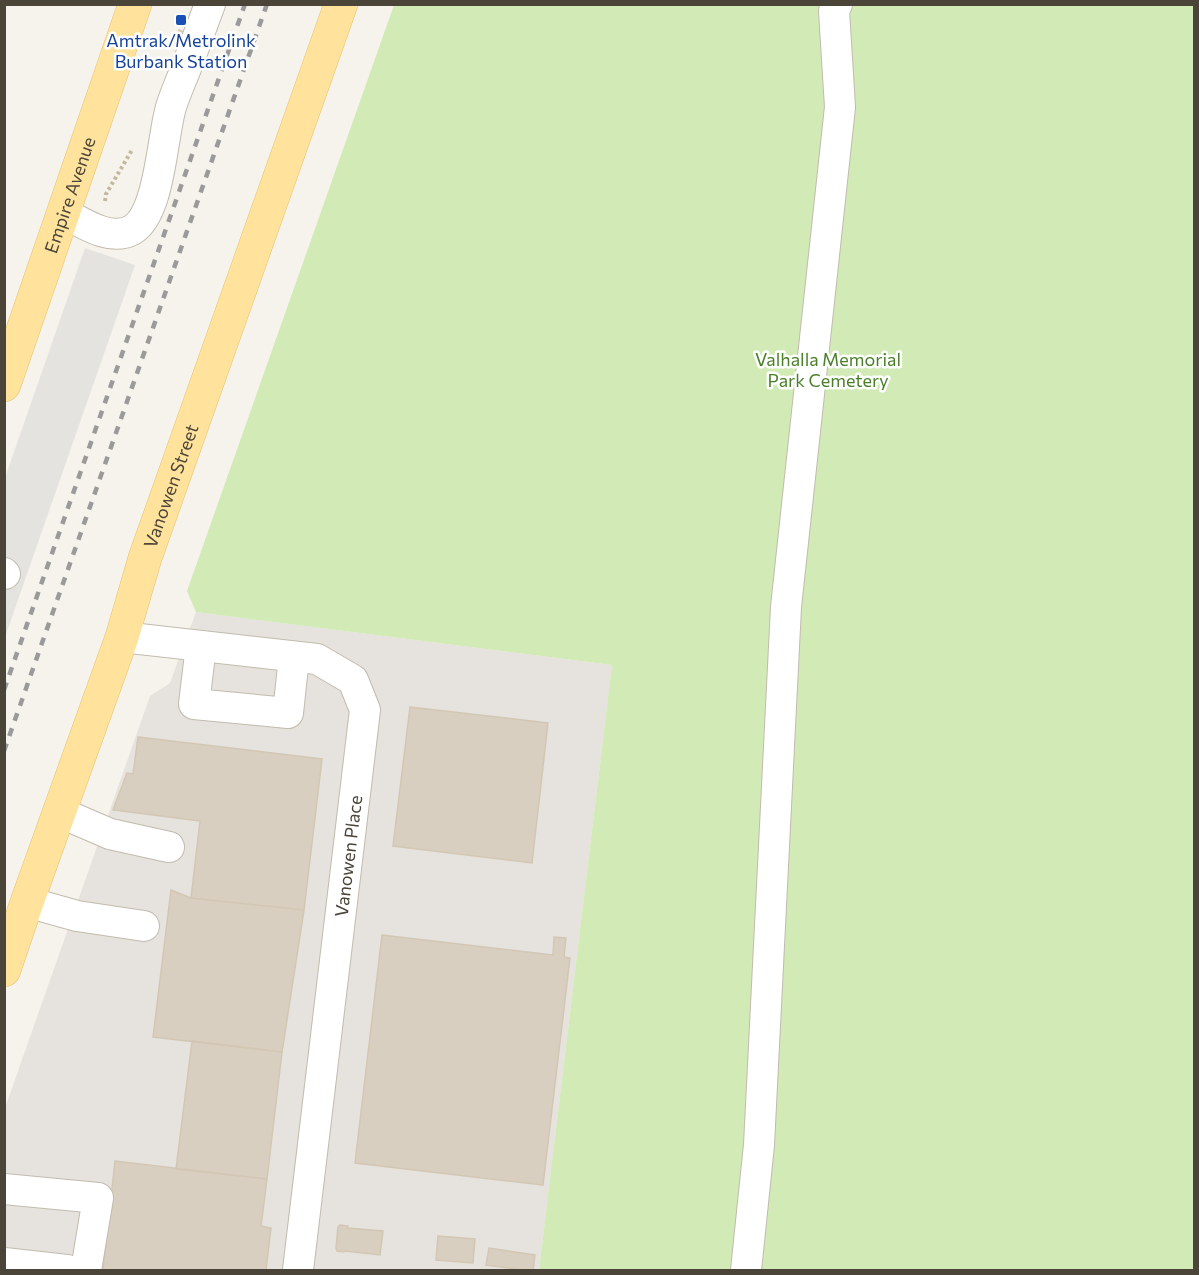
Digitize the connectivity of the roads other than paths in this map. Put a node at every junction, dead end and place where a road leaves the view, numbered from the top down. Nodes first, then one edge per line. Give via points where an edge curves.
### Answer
1 (135, 4) edge
2 (210, 4) edge
3 (341, 4) edge
4 (837, 4) edge
5 (64, 213) junction
6 (4, 385) edge
7 (122, 637) junction
8 (201, 646) junction
9 (294, 657) junction
10 (59, 812) junction
11 (169, 847) dead end
12 (27, 902) junction
13 (144, 926) dead end
14 (4, 970) edge
15 (4, 1190) edge
16 (4, 1263) edge
17 (67, 1270) edge
18 (86, 1270) edge
19 (298, 1270) edge
20 (746, 1270) edge

1 - 5 main road, Empire Avenue
2 - 5 street via 171,105 158,179 145,218 125,233 108,234
3 - 7 main road, Vanowen Street via 145,558
4 - 20 street via 834,11 840,107 786,607 759,1145
5 - 6 main road, Empire Avenue
7 - 8 street, Vanowen Place
7 - 10 main road, Vanowen Street
8 - 9 street, Vanowen Place
8 - 9 street via 194,704 288,713
9 - 19 street, Vanowen Place via 317,659 353,680 365,710
10 - 11 street via 110,834
10 - 12 main road, Vanowen Street
12 - 13 street via 77,916
12 - 14 main road, Vanowen Street
15 - 18 street via 98,1198
16 - 17 street

